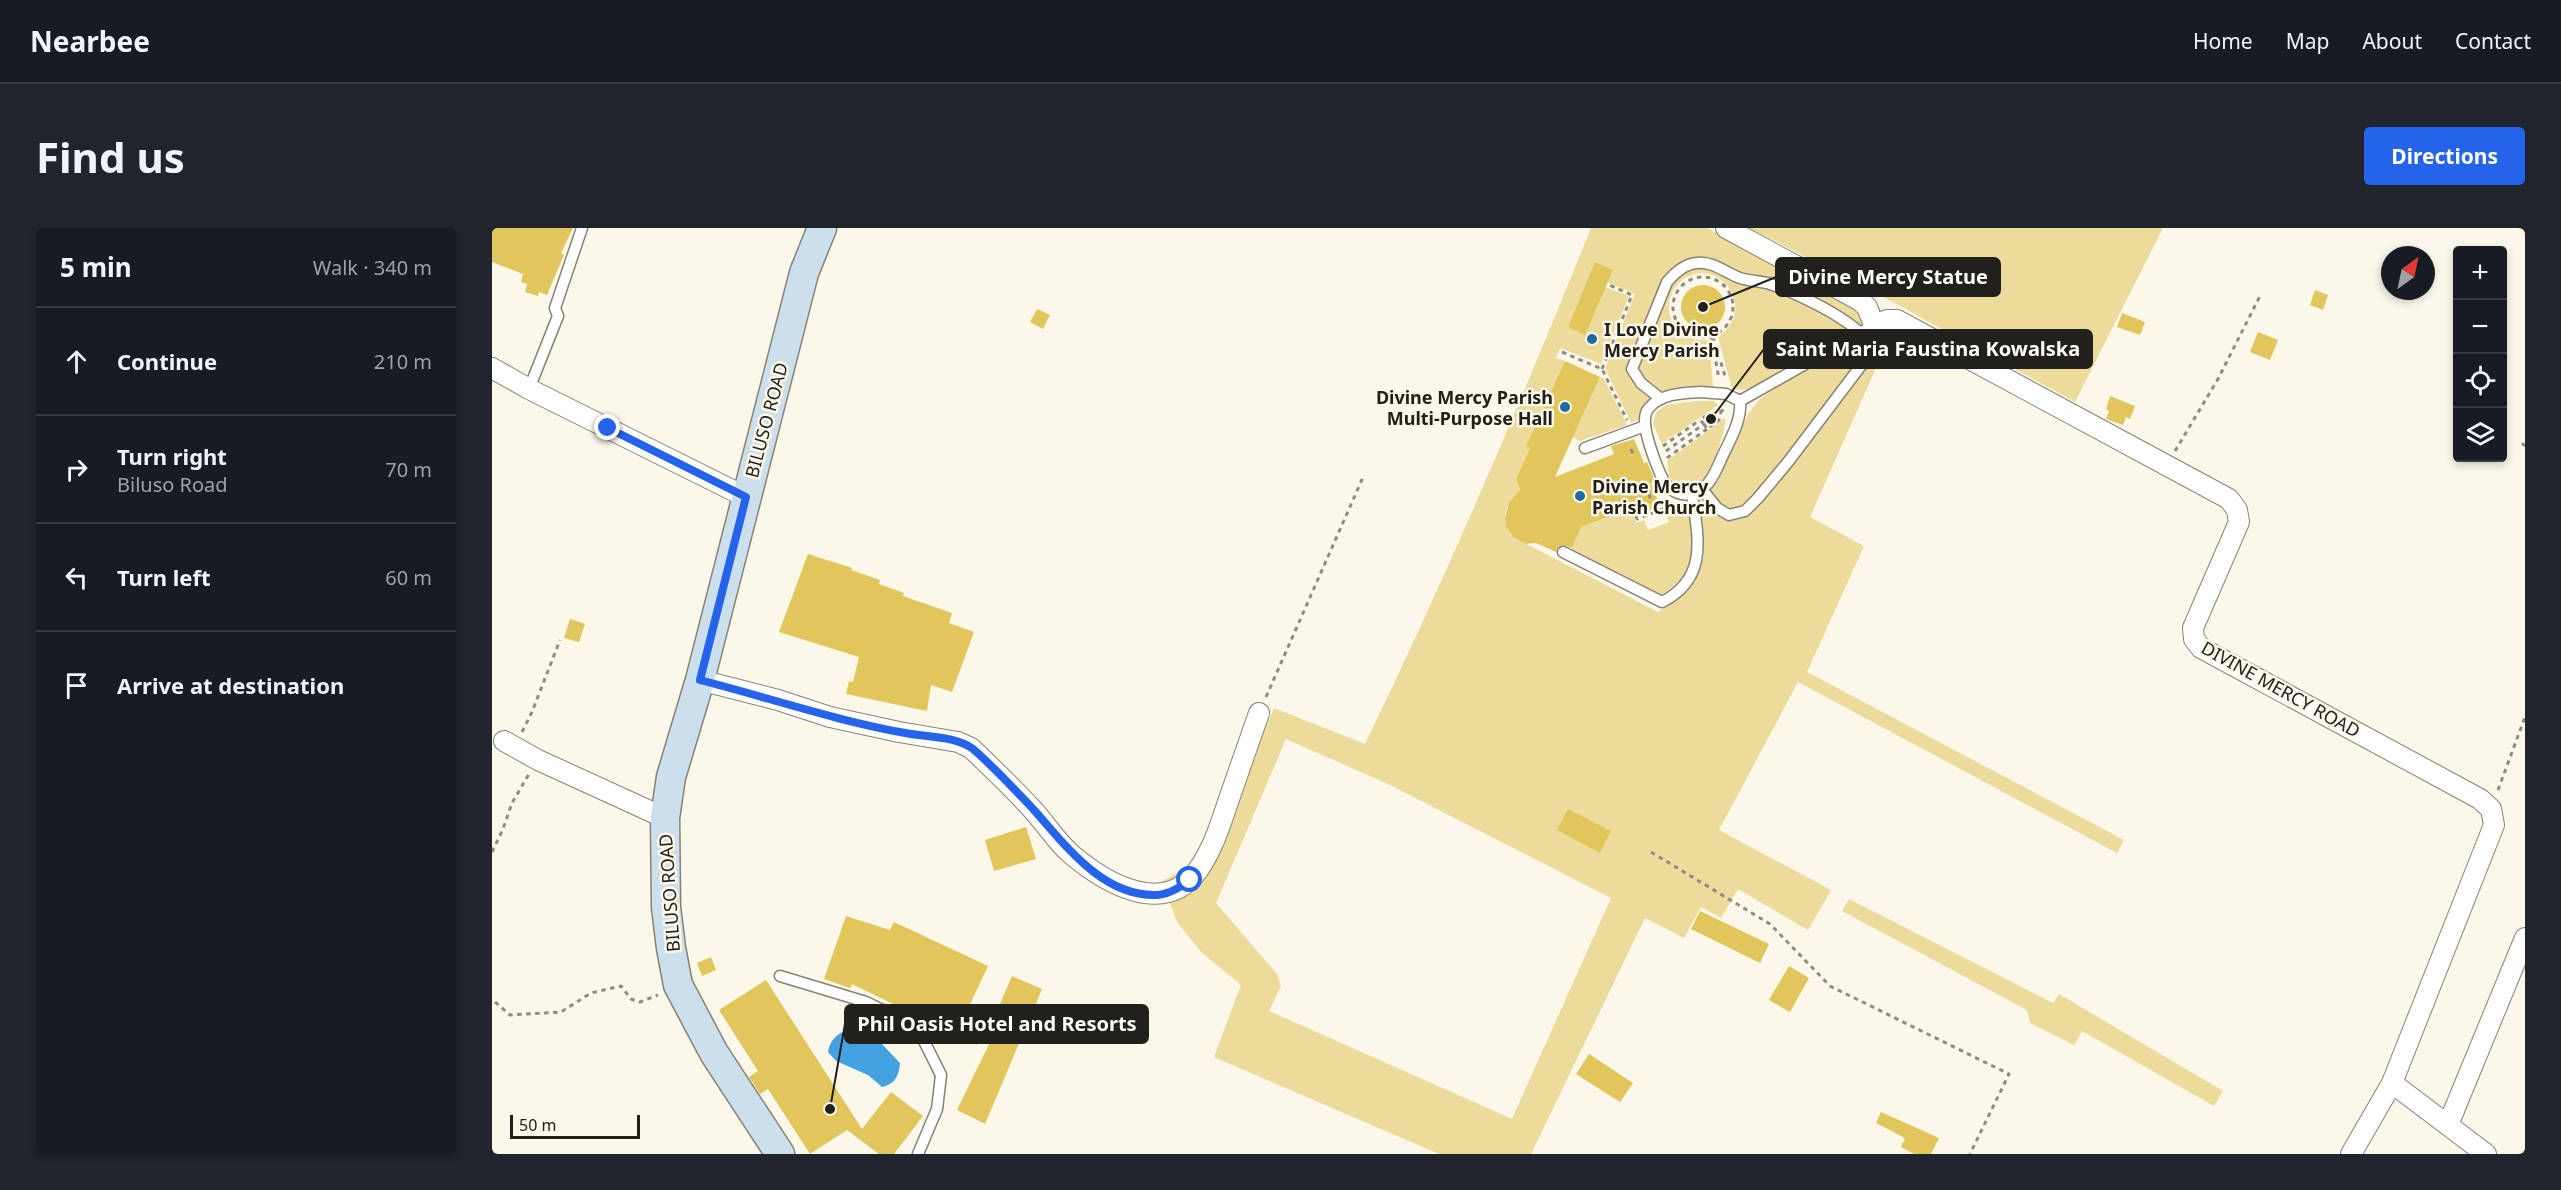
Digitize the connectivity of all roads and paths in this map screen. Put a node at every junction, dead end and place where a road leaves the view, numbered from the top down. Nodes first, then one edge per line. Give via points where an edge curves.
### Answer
1 (582, 228) edge
2 (822, 228) edge
3 (1726, 228) edge
4 (1606, 284) dead end
5 (2261, 294) dead end
6 (1868, 329) junction
7 (1713, 336) junction
8 (1562, 352) dead end
9 (492, 368) edge
10 (1602, 369) junction
11 (529, 389) junction
12 (1730, 397) junction
13 (1661, 399) junction
14 (1721, 412) junction
15 (1701, 420) junction
16 (1704, 424) junction
17 (1645, 426) junction
18 (1707, 429) junction
19 (1632, 431) junction
20 (1663, 446) dead end
21 (1585, 448) dead end
22 (1631, 449) dead end
23 (1665, 452) dead end
24 (1634, 456) dead end
25 (1667, 458) dead end
26 (2167, 466) junction
27 (1364, 475) dead end
28 (1697, 492) junction
29 (1676, 493) junction
30 (1648, 494) dead end
31 (746, 497) junction
32 (1651, 501) dead end
33 (1632, 508) dead end
34 (1563, 552) dead end
35 (560, 640) dead end
36 (700, 680) junction
37 (1259, 713) joint
38 (2525, 717) edge
39 (509, 744) joint
40 (538, 760) junction
41 (2491, 809) junction
42 (665, 818) junction
43 (492, 852) edge
44 (1650, 852) dead end
45 (2525, 938) edge
46 (780, 976) dead end
47 (678, 985) junction
48 (495, 1002) dead end
49 (2392, 1083) junction
50 (2448, 1125) junction
51 (780, 1154) edge
52 (918, 1154) edge
53 (1970, 1154) edge
54 (2351, 1154) edge
55 (2486, 1154) edge

1 - 11 lane via 555,308 558,316
2 - 31 street, BILUSO ROAD via 804,273
3 - 6 street via 1852,295 1867,307
4 - 10 path via 1632,295
5 - 26 path via 2218,379
6 - 12 lane, DIVINE MERCY ROAD
6 - 13 lane via 1774,286 1742,279 1710,264 1686,266 1676,272 1662,292 1632,369 1641,383
6 - 26 street, DIVINE MERCY ROAD via 1897,320
6 - 28 lane via 1866,359 1752,504 1739,514 1729,515
7 - 7 path via 1727,325 1733,301 1718,280 1693,278 1674,295 1672,312 1686,333
7 - 12 path
7 - 12 path
8 - 10 path
9 - 11 street
10 - 19 path
11 - 31 street
12 - 13 lane via 1701,392
12 - 14 path
12 - 28 lane via 1739,416 1720,463 1710,481
13 - 17 lane via 1647,411
14 - 15 path via 1712,412
14 - 18 path via 1719,420
15 - 16 path
15 - 20 path
16 - 18 path
16 - 23 path
17 - 19 lane
17 - 29 lane via 1664,480
18 - 25 path
19 - 21 lane
22 - 24 path
26 - 41 street, DIVINE MERCY ROAD via 2229,499 2237,510 2239,522 2193,628 2194,639 2201,648 2480,799
27 - 37 path
28 - 29 lane
28 - 34 lane via 1697,562 1681,589 1662,602
29 - 33 path via 1666,508 1637,519
30 - 32 path
31 - 36 street, BILUSO ROAD
35 - 39 path via 532,712
36 - 37 street via 830,717 958,742 971,748 1070,853 1104,879 1132,891 1158,895 1174,891 1199,870 1216,839
36 - 42 street, BILUSO ROAD via 671,777
38 - 41 path
39 - 40 street
40 - 42 street
40 - 43 path via 512,803
41 - 49 street via 2494,825
42 - 47 street, BILUSO ROAD via 666,907
44 - 53 path via 1770,924 1830,986 2009,1074
45 - 50 street
46 - 52 lane via 866,1002 897,1017 923,1039 941,1075 937,1109
47 - 48 path via 640,1002 631,999 621,986 591,993 561,1012 510,1015
47 - 51 street, BILUSO ROAD via 714,1053
49 - 50 street
49 - 54 street
50 - 55 street

